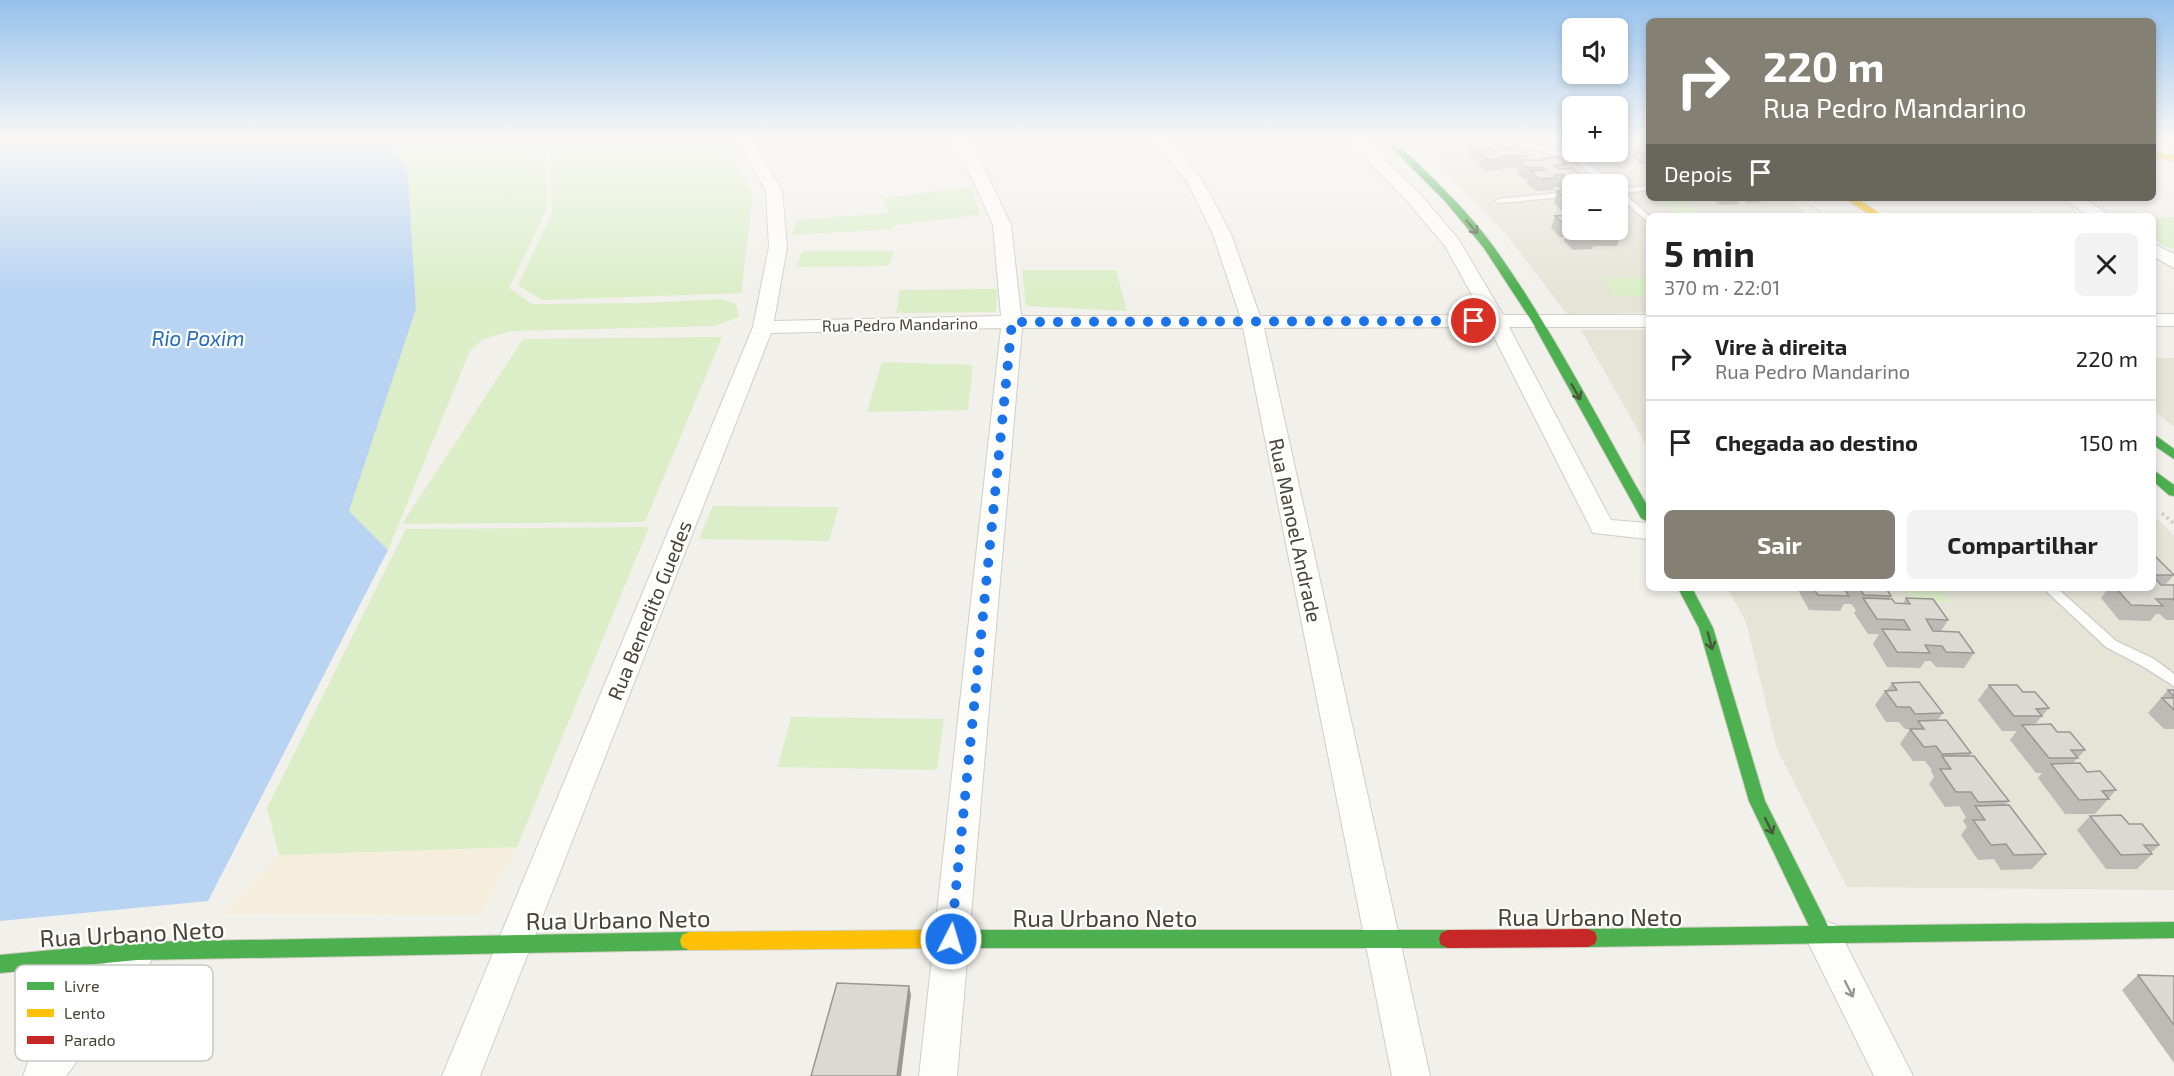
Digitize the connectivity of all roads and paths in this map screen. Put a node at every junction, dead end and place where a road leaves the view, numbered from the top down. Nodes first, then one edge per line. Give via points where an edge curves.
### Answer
1 (774, 190) edge
2 (986, 190) edge
3 (1199, 190) edge
4 (1406, 190) edge
5 (1439, 190) edge
6 (1625, 190) edge
7 (1562, 196) edge
8 (1499, 201) dead end
9 (1803, 201) edge
10 (1855, 201) edge
11 (2076, 201) edge
12 (1821, 213) edge
13 (1873, 213) edge
14 (2097, 213) edge
15 (1646, 218) edge
16 (2156, 251) edge
17 (2174, 262) edge
18 (2156, 320) edge
19 (2174, 320) edge
20 (1252, 321) junction
21 (1496, 321) junction
22 (1536, 321) junction
23 (1646, 321) edge
24 (1012, 322) junction
25 (763, 327) junction
26 (2156, 440) edge
27 (2174, 455) edge
28 (2156, 476) edge
29 (2174, 492) edge
30 (1646, 514) edge
31 (1646, 531) edge
32 (1687, 591) edge
33 (2052, 591) edge
34 (2174, 681) edge
35 (2174, 930) edge
36 (1823, 936) junction
37 (951, 939) junction
38 (1382, 940) junction
39 (514, 943) junction
40 (137, 951) junction
41 (0, 964) edge
42 (126, 965) edge
43 (53, 1061) edge
44 (42, 1076) edge
45 (461, 1076) edge
46 (938, 1076) edge
47 (1411, 1076) edge
48 (1894, 1076) edge

1 - 25 street, Rua Benedito Guedes via 778,247
2 - 24 street via 1002,225
3 - 20 street, Rua Manoel Andrade via 1222,234
4 - 21 street via 1453,244
5 -> 22 street via 1488,246
6 - 15 lane via 1617,191
7 - 8 lane
9 - 12 path
10 - 13 street
11 - 14 street
16 - 17 street
18 - 19 street
20 - 21 street, Rua Pedro Mandarino
20 - 24 street, Rua Pedro Mandarino
20 - 38 street, Rua Manoel Andrade
21 - 22 street, Rua Pedro Mandarino
21 - 31 street via 1602,527
22 - 23 street, Rua Pedro Mandarino
22 -> 30 street
24 - 25 street, Rua Pedro Mandarino
24 - 37 street
25 - 39 street, Rua Benedito Guedes
26 - 27 street
28 - 29 street
32 -> 36 street via 1706,628 1757,801
33 - 34 lane via 2111,644
35 - 36 street, Rua Urbano Neto
36 - 38 street, Rua Urbano Neto
36 -> 48 street
37 - 38 street, Rua Urbano Neto
37 - 39 street, Rua Urbano Neto
37 - 46 street
38 - 47 street, Rua Manoel Andrade
39 - 40 street, Rua Urbano Neto
39 - 45 street, Rua Benedito Guedes
40 - 41 street, Rua Urbano Neto
40 - 42 street
43 - 44 street

